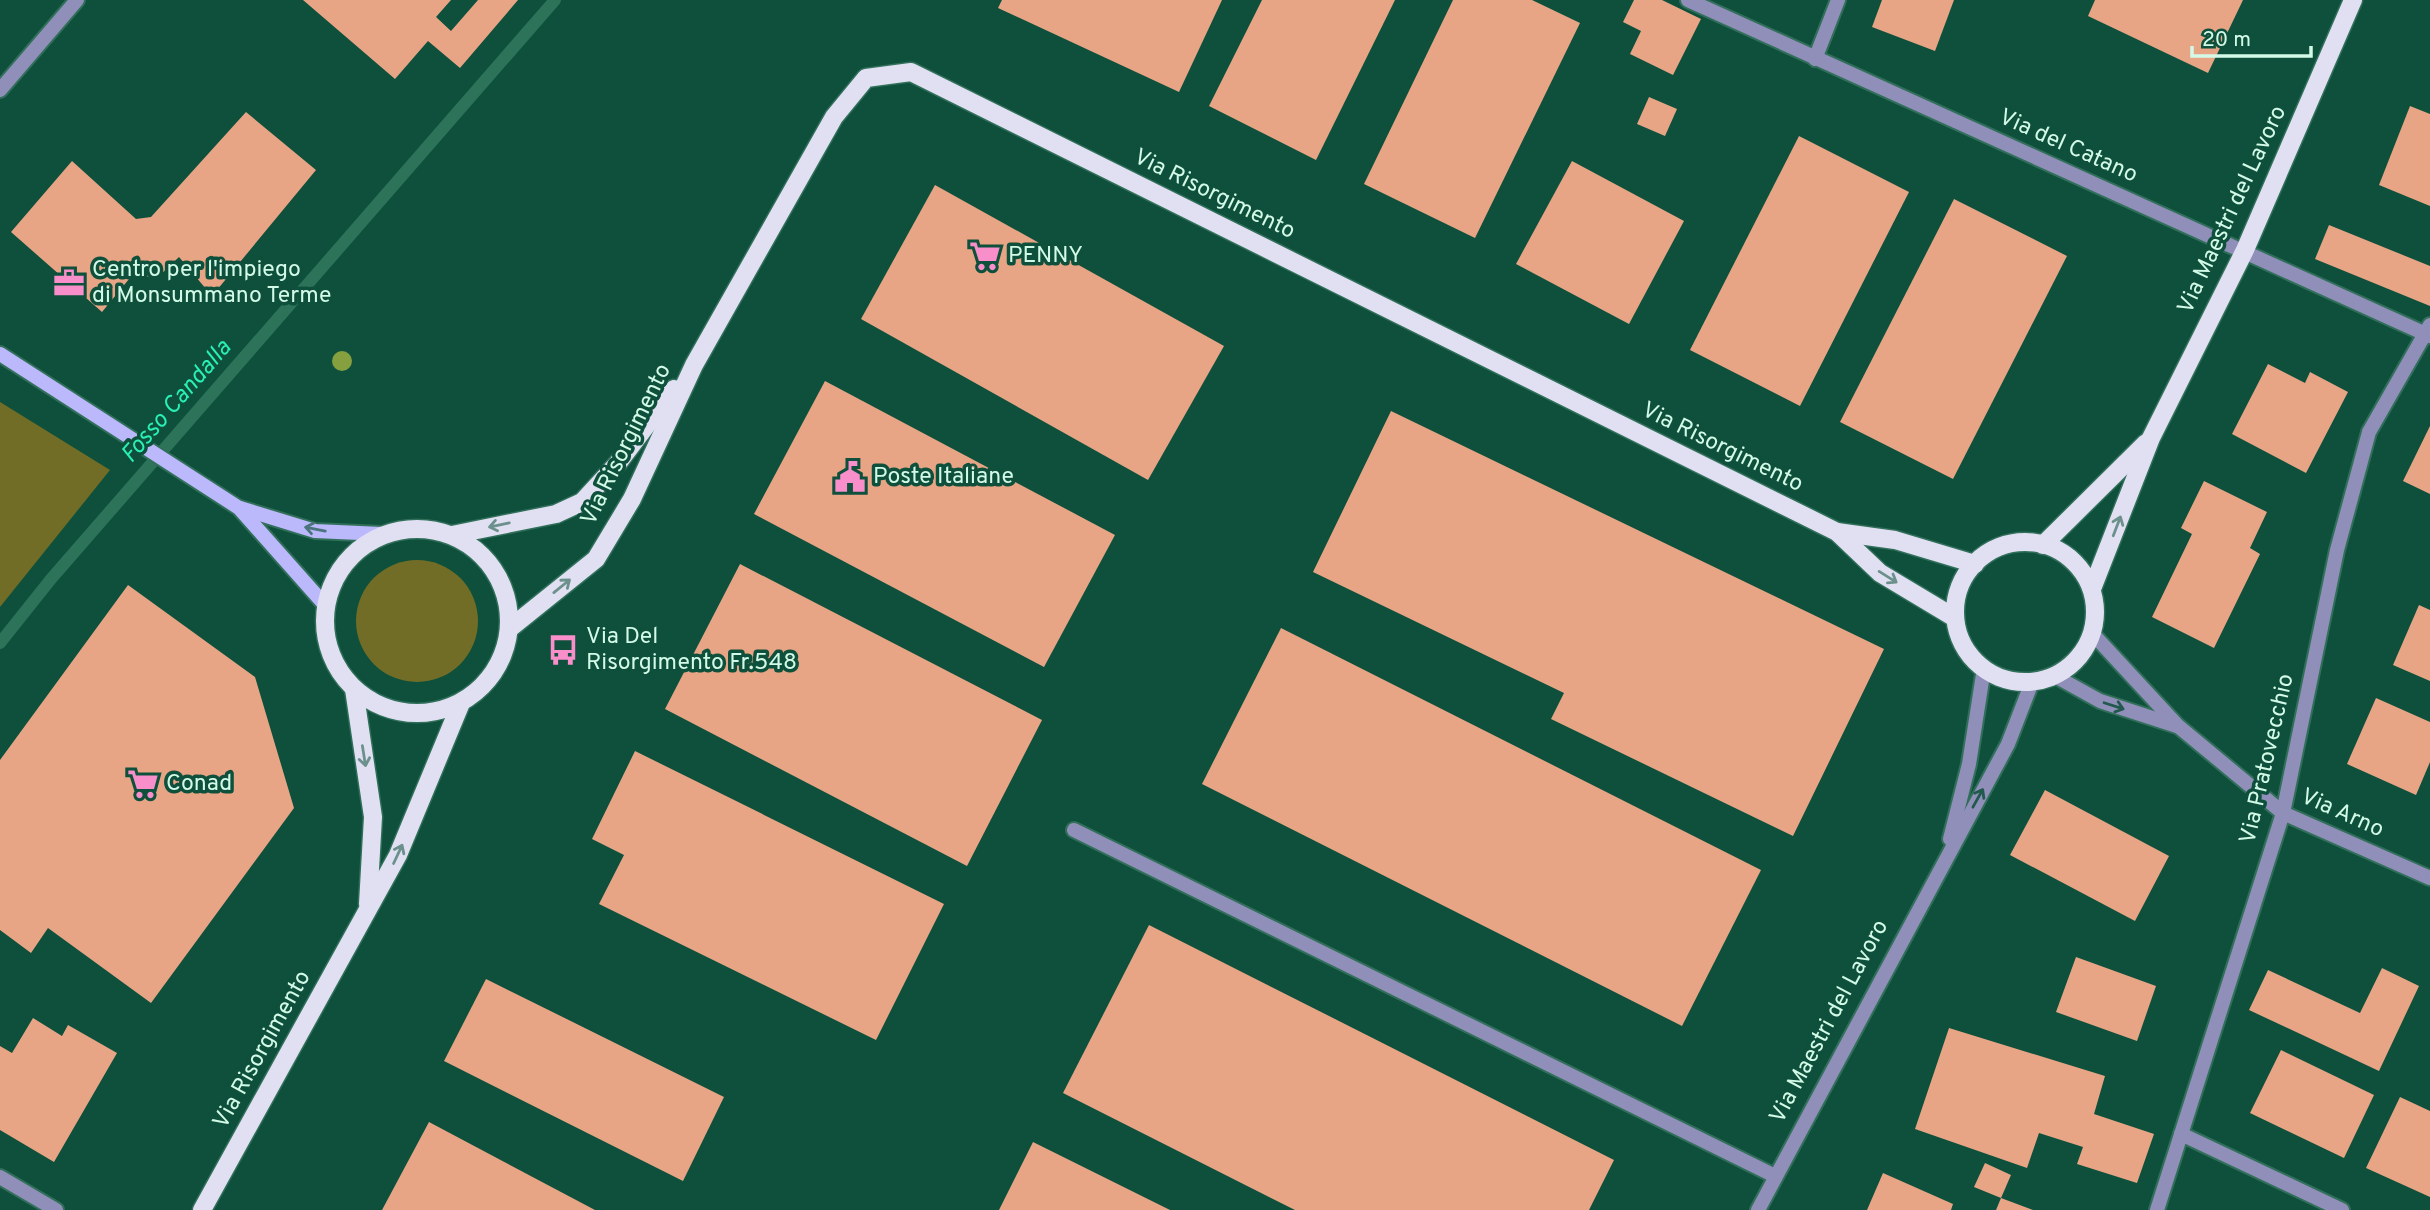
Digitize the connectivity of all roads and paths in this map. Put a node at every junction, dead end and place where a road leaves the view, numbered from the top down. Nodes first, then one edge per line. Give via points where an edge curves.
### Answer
1 (77, 0) edge
2 (1688, 0) edge
3 (1838, 0) edge
4 (2353, 0) edge
5 (1815, 59) junction
6 (0, 90) edge
7 (2245, 250) junction
8 (2428, 331) edge
9 (0, 354) edge
10 (694, 365) junction
11 (2151, 438) junction
12 (239, 508) junction
13 (1837, 532) junction
14 (382, 534) junction
15 (452, 535) junction
16 (2043, 545) junction
17 (1975, 564) junction
18 (2092, 589) junction
19 (325, 605) junction
20 (1955, 618) junction
21 (509, 629) junction
22 (2092, 633) junction
23 (1984, 668) junction
24 (2055, 676) junction
25 (2032, 682) junction
26 (354, 689) junction
27 (461, 702) junction
28 (2178, 726) junction
29 (2283, 813) junction
30 (1074, 830) dead end
31 (1945, 858) junction
32 (2430, 878) edge
33 (367, 914) junction
34 (2181, 1134) junction
35 (1775, 1176) junction
36 (0, 1177) edge
37 (56, 1210) edge
38 (202, 1210) edge
39 (1758, 1210) edge
40 (2157, 1210) edge
41 (2342, 1210) edge

1 - 6 street
2 - 5 street, Via del Catano
3 - 5 street
4 - 7 main road, Via Maestri del Lavoro
5 - 7 street, Via del Catano
7 - 8 street, Via del Catano
7 - 11 main road, Via Maestri del Lavoro
8 - 29 street, Via Pratovecchio via 2369,432 2337,550
9 - 12 street
10 - 13 main road, Via Risorgimento via 834,117 866,78 911,72
10 -> 15 main road, Via Risorgimento via 582,502 555,514
21 -> 10 main road, Via Risorgimento via 596,559 632,499
11 - 16 main road, Via Maestri del Lavoro
18 -> 11 main road, Via Maestri del Lavoro
14 -> 12 street via 315,531
12 - 19 street
13 - 17 main road, Via Risorgimento via 1895,540
13 -> 20 main road, Via Risorgimento via 1880,573
14 - 15 main road, Via Risorgimento via 429,529
14 - 19 main road, Via Risorgimento via 342,567
15 - 21 main road, Via Risorgimento via 477,550 496,573 507,600
16 - 17 main road via 2007,544
16 - 18 main road via 2064,554
17 - 20 main road via 1963,579
18 - 22 main road, Via Maestri del Lavoro
19 - 26 main road, Via Risorgimento via 329,650
20 - 23 main road via 1970,655
21 - 27 main road, Via Risorgimento via 494,672
22 - 24 main road via 2084,650
22 - 28 street, Via Arno
23 - 25 main road via 1999,677
23 - 31 street, Via Maestri del Lavoro via 1969,764
24 - 25 main road
24 -> 28 street, Via Arno via 2100,701
31 -> 25 street, Via Maestri del Lavoro via 2008,744
26 - 27 main road, Via Risorgimento via 394,710 428,712
26 -> 33 main road, Via Risorgimento via 373,817
33 -> 27 main road, Via Risorgimento via 398,855
28 - 29 street, Via Arno
29 - 32 street, Via Arno
29 - 34 street, Via Pratovecchio
30 - 35 street
31 - 35 street, Via Maestri del Lavoro
33 - 38 main road, Via Risorgimento
34 - 40 street, Via Pratovecchio
34 - 41 street
35 - 39 street, Via Maestri del Lavoro
36 - 37 street

